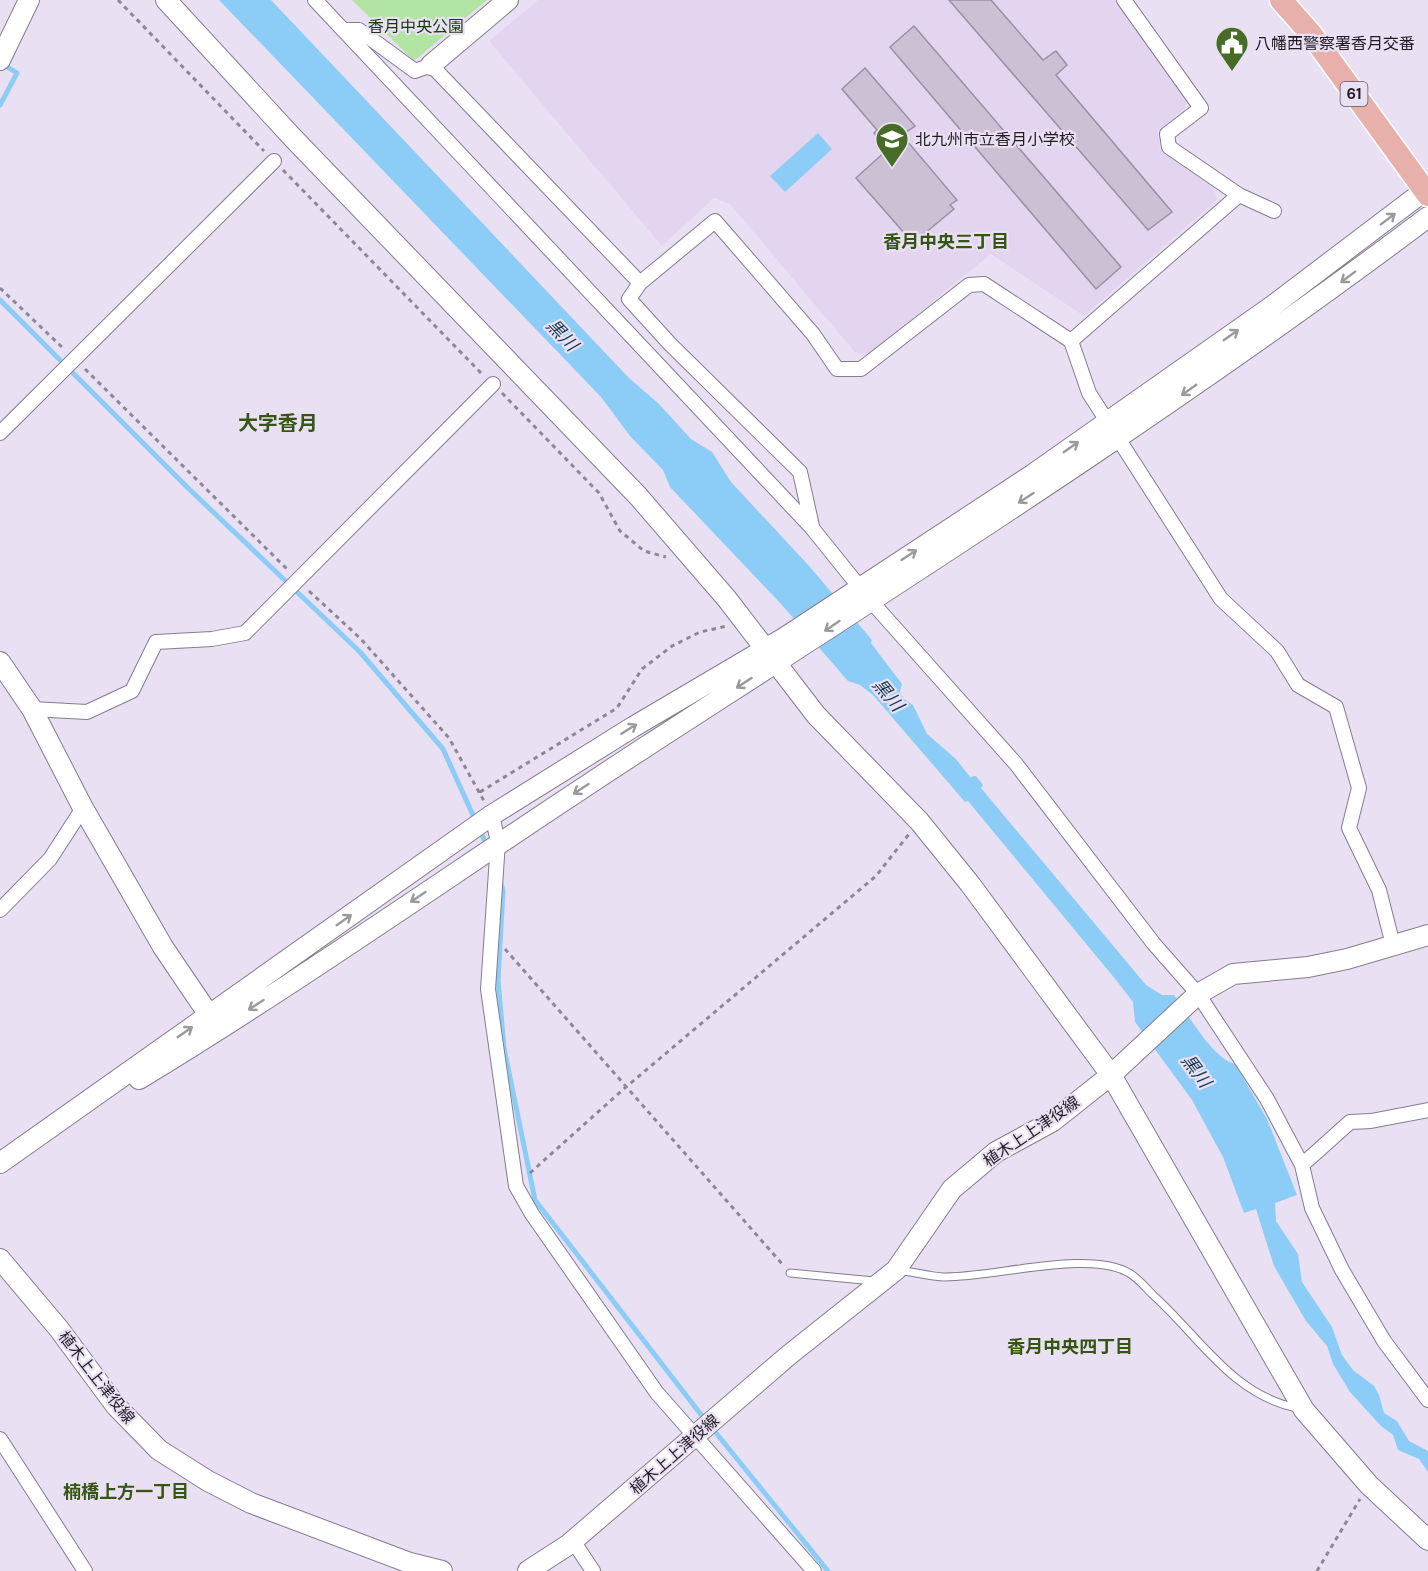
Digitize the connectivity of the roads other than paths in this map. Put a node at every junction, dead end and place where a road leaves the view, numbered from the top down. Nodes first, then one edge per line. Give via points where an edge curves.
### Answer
1 (29, 0) edge
2 (166, 0) edge
3 (315, 0) edge
4 (508, 0) edge
5 (1124, 0) edge
6 (1281, 0) edge
7 (343, 30) junction
8 (0, 60) edge
9 (431, 65) junction
10 (274, 161) road end
11 (1427, 192) edge
12 (1239, 195) junction
13 (1274, 211) dead end
14 (1428, 217) edge
15 (640, 284) junction
16 (1071, 341) junction
17 (492, 384) road end
18 (1107, 422) junction
19 (0, 434) edge
20 (1118, 439) junction
21 (812, 528) junction
22 (865, 594) junction
23 (770, 656) junction
24 (0, 662) edge
25 (32, 710) junction
26 (83, 808) junction
27 (492, 815) junction
28 (498, 842) junction
29 (0, 910) edge
30 (1428, 935) edge
31 (1393, 945) junction
32 (1194, 999) junction
33 (209, 1015) junction
34 (1111, 1075) junction
35 (1428, 1110) edge
36 (0, 1163) edge
37 (1302, 1165) junction
38 (0, 1175) edge
39 (0, 1259) edge
40 (790, 1274) road end
41 (888, 1275) junction
42 (1428, 1400) edge
43 (1304, 1410) junction
44 (695, 1435) junction
45 (0, 1439) edge
46 (1428, 1540) edge
47 (573, 1541) junction
48 (85, 1571) edge
49 (442, 1571) edge
50 (528, 1571) edge
51 (593, 1571) edge
52 (814, 1571) edge

1 - 8 street
2 - 23 street via 293,138 638,496 727,599
3 - 7 street
4 - 9 street
5 - 12 street via 1201,108 1167,134 1169,147
6 - 11 main road, 61 via 1311,34
7 - 9 street via 359,30 415,71
7 - 21 street
9 - 15 street
10 - 19 street
18 -> 11 street
12 - 13 street
12 - 16 street
14 -> 20 street
15 - 16 street via 715,221 813,334 837,369 861,369 969,285 984,285
15 - 21 street via 629,299 670,345 800,472
16 - 18 street via 1089,393
17 - 25 street via 245,633 156,642 132,691 87,712
18 - 20 street
22 -> 18 street
20 -> 22 street
20 - 31 street via 1221,599 1277,651 1298,685 1336,707 1359,788 1349,828 1379,890
21 - 22 street
22 - 23 street
22 - 32 street via 1016,764
27 -> 23 street
23 -> 28 street
23 - 34 street via 816,715 919,821
24 - 25 street
25 - 26 street
26 - 29 street via 50,859
26 - 33 street via 162,947
27 - 28 street
33 -> 27 street
28 -> 38 street via 273,994 135,1081
28 - 44 street via 488,989 516,1186 657,1393
30 - 31 street, 植木上上津役線
31 - 32 street, 植木上上津役線 via 1347,960 1233,974
32 - 34 street, 植木上上津役線
32 - 37 street via 1267,1099
36 -> 33 street
34 - 41 street, 植木上上津役線 via 1053,1120 996,1152 952,1189
34 - 43 street
35 - 37 street via 1350,1122
37 - 42 street via 1312,1208 1342,1270 1384,1341
39 - 49 street, 植木上上津役線 via 116,1406 159,1450 251,1503 410,1563
40 - 41 lane
41 - 43 lane via 944,1277 1092,1263 1129,1272 1180,1319 1214,1361 1274,1404
41 - 44 street, 植木上上津役線
43 - 46 street via 1369,1485
44 - 47 street, 植木上上津役線
44 - 52 street
45 - 48 street
47 - 50 street, 植木上上津役線
47 - 51 street

